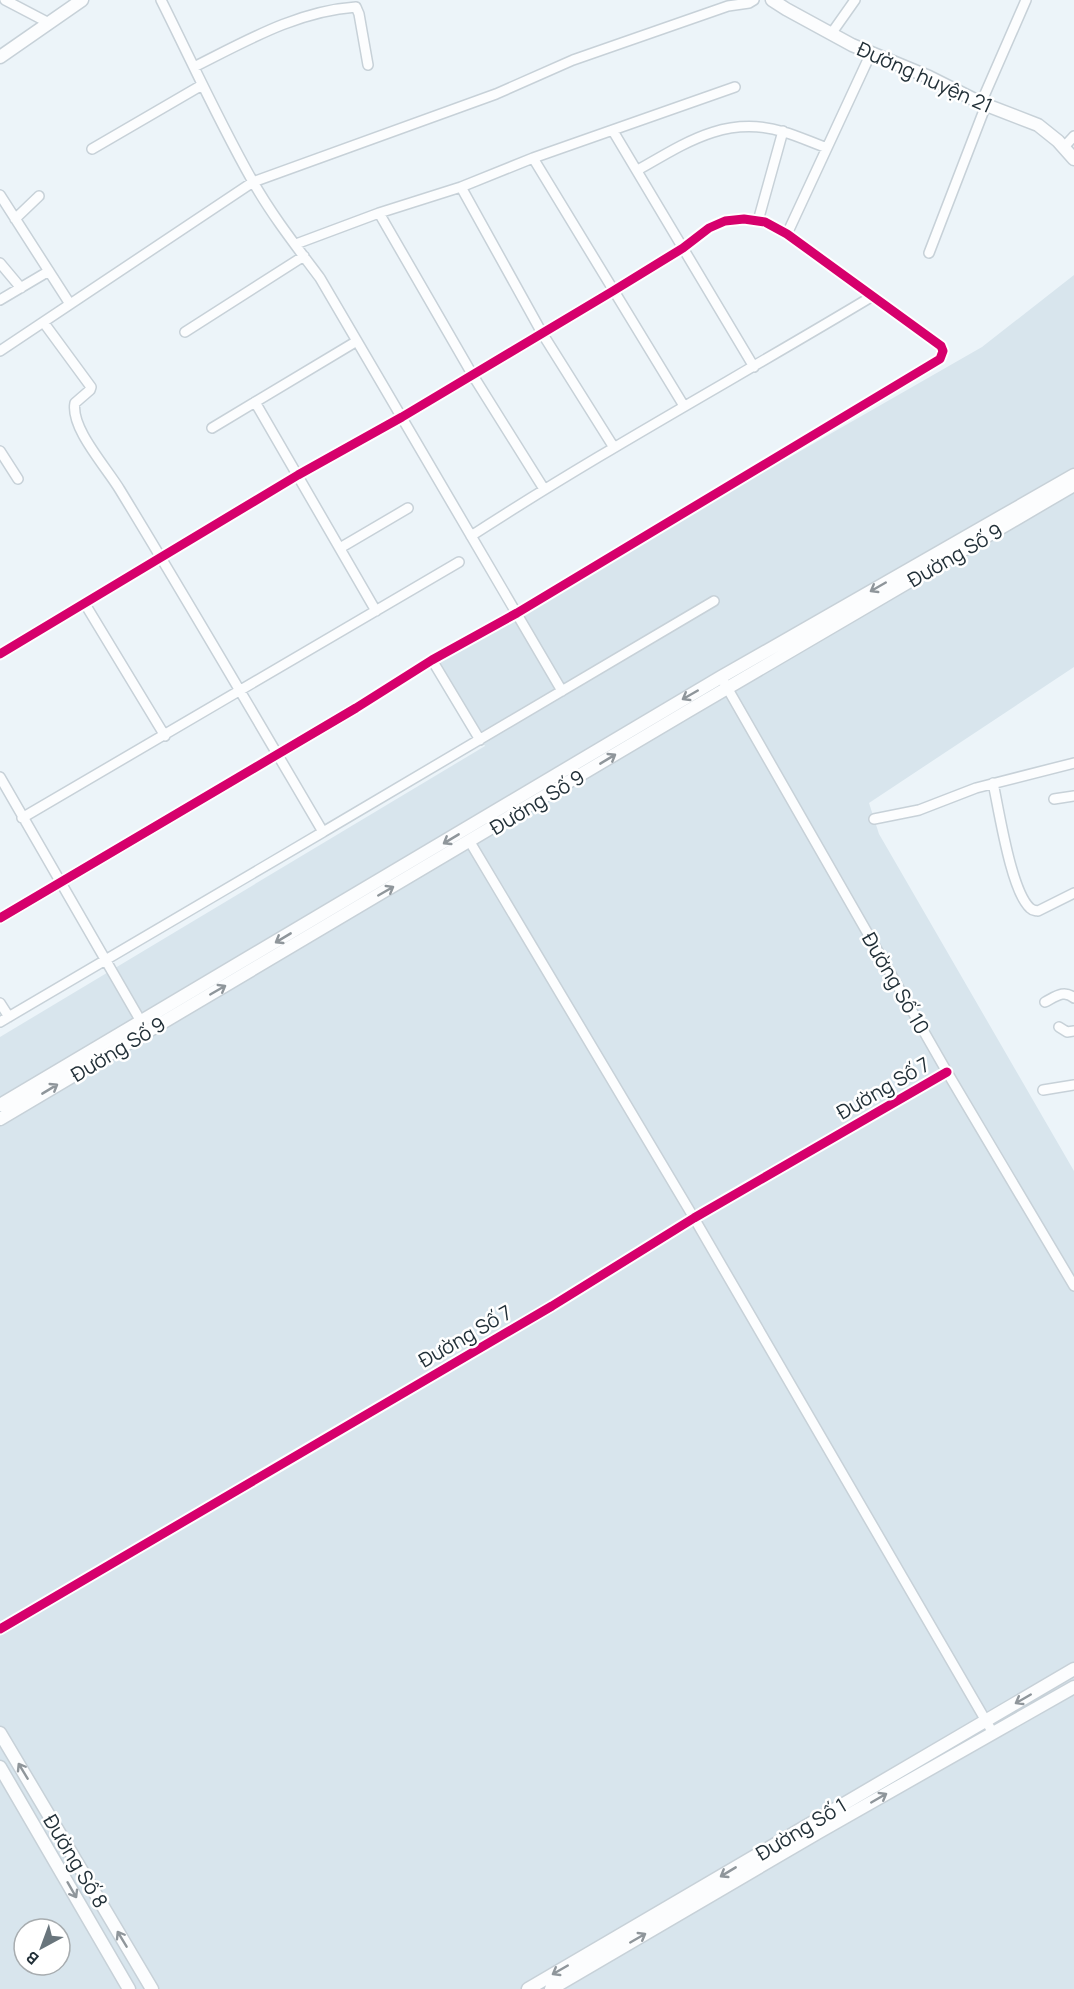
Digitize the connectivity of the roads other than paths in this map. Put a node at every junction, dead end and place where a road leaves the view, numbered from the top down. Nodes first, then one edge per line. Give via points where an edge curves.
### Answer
1 (6, 0) edge
2 (82, 0) edge
3 (161, 0) edge
4 (754, 0) edge
5 (772, 0) edge
6 (855, 0) edge
7 (1026, 0) edge
8 (49, 22) junction
9 (831, 34) junction
10 (871, 53) junction
11 (0, 57) edge
12 (368, 65) dead end
13 (194, 67) junction
14 (202, 85) junction
15 (735, 87) dead end
16 (983, 104) junction
17 (613, 131) junction
18 (783, 131) junction
19 (1074, 136) edge
20 (1064, 147) junction
21 (827, 148) junction
22 (92, 149) dead end
23 (533, 158) junction
24 (1074, 159) edge
25 (638, 170) junction
26 (253, 182) junction
27 (461, 187) junction
28 (0, 195) edge
29 (39, 196) dead end
30 (379, 213) junction
31 (15, 219) junction
32 (758, 221) junction
33 (787, 234) junction
34 (296, 244) junction
35 (683, 248) junction
36 (929, 253) dead end
37 (304, 256) junction
38 (0, 263) edge
39 (49, 271) junction
40 (21, 288) junction
41 (613, 291) junction
42 (871, 297) junction
43 (0, 300) edge
44 (70, 304) junction
45 (44, 323) junction
46 (185, 332) dead end
47 (542, 333) junction
48 (357, 341) junction
49 (0, 351) edge
50 (754, 367) junction
51 (472, 374) junction
52 (255, 402) junction
53 (684, 406) junction
54 (402, 417) junction
55 (212, 428) dead end
56 (613, 446) junction
57 (0, 452) edge
58 (298, 475) junction
59 (1074, 475) edge
60 (18, 479) dead end
61 (1074, 485) edge
62 (544, 489) junction
63 (408, 508) dead end
64 (471, 536) junction
65 (340, 548) junction
66 (161, 558) junction
67 (459, 562) dead end
68 (714, 601) dead end
69 (85, 604) junction
70 (376, 611) junction
71 (517, 613) junction
72 (0, 654) edge
73 (432, 660) junction
74 (724, 683) junction
75 (241, 691) junction
76 (562, 691) junction
77 (165, 736) junction
78 (480, 740) junction
79 (277, 754) junction
80 (1074, 763) edge
81 (0, 777) edge
82 (993, 783) junction
83 (1074, 796) edge
84 (1054, 799) dead end
85 (22, 818) junction
86 (874, 819) dead end
87 (323, 832) junction
88 (470, 842) junction
89 (61, 884) junction
90 (1074, 892) edge
91 (0, 918) edge
92 (105, 960) junction
93 (1074, 998) edge
94 (1046, 1002) dead end
95 (0, 1003) edge
96 (4, 1019) edge
97 (144, 1027) junction
98 (1059, 1027) dead end
99 (1074, 1031) edge
100 (947, 1072) junction
101 (1074, 1085) edge
102 (1043, 1090) dead end
103 (0, 1105) edge
104 (0, 1119) edge
105 (693, 1218) junction
106 (1074, 1286) edge
107 (0, 1629) edge
108 (1074, 1670) edge
109 (1074, 1687) edge
110 (986, 1721) junction
111 (0, 1733) edge
112 (993, 1733) junction
113 (0, 1767) edge
114 (129, 1989) edge
115 (152, 1989) edge
116 (528, 1989) edge
117 (551, 1989) edge

1 - 8 street
2 - 8 street
3 - 13 street
4 - 26 street via 573,60 496,94
5 - 9 street, Đường huyện 21
6 - 9 street
7 - 16 street
8 - 11 street
9 - 10 street, Đường huyện 21
10 - 16 street, Đường huyện 21
10 - 21 street
12 - 13 street via 356,7 280,24
13 - 14 street
14 - 22 street
14 - 26 street
15 - 17 street
16 - 20 street, Đường huyện 21 via 1038,125
16 - 36 street
17 - 23 street
17 - 25 street
18 - 21 street
18 - 25 street via 723,128 702,135
18 - 32 street
19 - 20 street
20 - 24 street, Đường huyện 21
21 - 33 street
23 - 27 street
23 - 41 street
25 - 35 street
26 - 34 street
26 - 44 street
27 - 30 street
27 - 47 street
28 - 31 street
29 - 31 street
30 - 34 street
30 - 51 street
31 - 39 street
32 - 33 street
32 - 35 street via 725,221
33 - 42 street
34 - 37 street
35 - 41 street
35 - 50 street
37 - 46 street
37 - 48 street
38 - 40 street
39 - 40 street
39 - 44 street
40 - 43 street
41 - 47 street
41 - 53 street
42 - 50 street
42 - 71 street via 941,345 940,359
44 - 45 street
45 - 49 street
45 - 66 street via 91,387 75,403 79,428
47 - 51 street
47 - 56 street
48 - 52 street
48 - 54 street
50 - 53 street
51 - 54 street
51 - 62 street
52 - 55 street
52 - 58 street
53 - 56 street
54 - 58 street
54 - 64 street
56 - 62 street
57 - 60 street
58 - 65 street
58 - 66 street
59 -> 74 street, Đường Số 9
61 - 74 street, Đường Số 9
62 - 64 street
63 - 65 street
64 - 71 street
65 - 70 street
66 - 69 street
66 - 75 street
67 - 70 street
68 - 76 street
69 - 72 street
69 - 77 street
70 - 75 street
71 - 73 street
71 - 76 street
73 - 78 street
73 - 79 street
88 -> 74 street, Đường Số 9
74 -> 97 street, Đường Số 9
74 - 100 street, Đường Số 10
75 - 77 street
75 - 79 street
76 - 78 street
77 - 85 street
78 - 87 street
79 - 87 street
79 - 89 street
80 - 82 street
81 - 85 street
82 - 86 street via 919,810
82 - 90 street via 1016,881 1028,907 1038,910
83 - 84 street
85 - 89 street
87 - 92 street
97 -> 88 street, Đường Số 9
88 - 105 street
89 - 91 street
89 - 92 street
92 - 96 street
92 - 97 street
93 - 94 street via 1061,994
95 - 96 street
97 - 103 street, Đường Số 9
104 -> 97 street, Đường Số 9
98 - 99 street via 1066,1032
100 - 105 street, Đường Số 7
100 - 106 street, Đường Số 10
101 - 102 street
105 - 107 street, Đường Số 7 via 552,1306
105 - 110 street
108 -> 110 street, Đường Số 1
109 - 112 street, Đường Số 1
110 - 112 street
110 -> 116 street, Đường Số 1
115 -> 111 street, Đường Số 8
117 -> 112 street, Đường Số 1
113 -> 114 street, Đường Số 8

